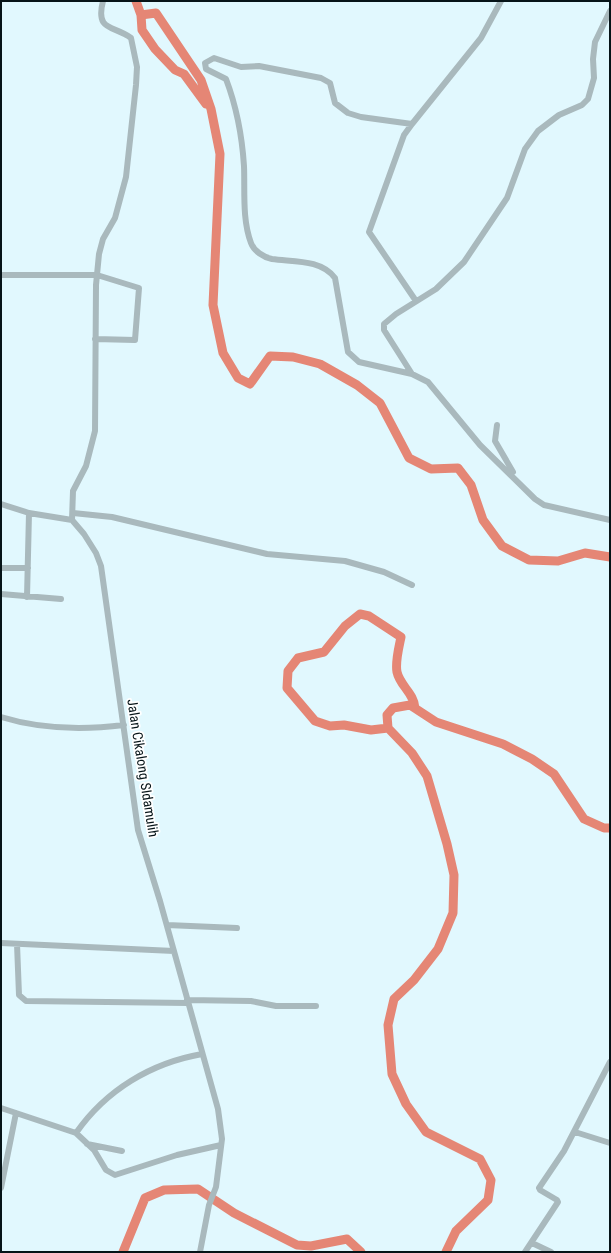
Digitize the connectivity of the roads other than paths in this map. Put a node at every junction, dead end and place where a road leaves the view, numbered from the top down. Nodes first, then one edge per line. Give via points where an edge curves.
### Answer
1 (103, 1) edge
2 (501, 1) edge
3 (610, 11) edge
4 (412, 124) junction
5 (1, 275) edge
6 (97, 275) junction
7 (416, 301) junction
8 (95, 339) junction
9 (412, 374) junction
10 (497, 425) dead end
11 (525, 488) junction
12 (1, 504) edge
13 (29, 513) junction
14 (73, 513) junction
15 (72, 520) junction
16 (610, 520) edge
17 (1, 568) edge
18 (28, 568) junction
19 (412, 585) dead end
20 (1, 594) edge
21 (27, 597) junction
22 (61, 599) dead end
23 (1, 717) edge
24 (124, 725) junction
25 (167, 925) junction
26 (237, 928) dead end
27 (1, 943) edge
28 (17, 944) junction
29 (174, 951) junction
30 (188, 1002) junction
31 (316, 1006) dead end
32 (202, 1054) junction
33 (610, 1062) edge
34 (1, 1108) edge
35 (16, 1113) junction
36 (575, 1132) junction
37 (76, 1133) junction
38 (610, 1143) edge
39 (88, 1144) junction
40 (221, 1145) junction
41 (122, 1151) dead end
42 (1, 1188) edge
43 (532, 1243) junction
44 (200, 1252) edge
45 (525, 1252) edge
46 (550, 1252) edge

1 - 6 street via 100,16 103,23 131,38 137,67 124,186 115,218 100,246
2 - 4 street via 481,38
3 - 7 street via 595,42 594,78 588,99 559,115 538,131 525,149 507,198 464,262 436,289
4 - 7 street via 404,135 369,232
4 - 9 street via 348,113 335,103 330,83 322,78 260,66 241,67 214,58 205,63 207,72 226,79 237,109 244,164 246,222 251,244 265,257 316,264 330,271 335,278 348,352 359,362
5 - 6 street
6 - 8 street
6 - 8 street via 136,286 140,290 135,340
7 - 9 street via 383,326
8 - 14 street via 95,431 86,466 73,491
9 - 11 street via 428,382 480,445
10 - 11 street via 495,433 498,446
11 - 16 street via 544,505
12 - 13 street
13 - 15 street
13 - 18 street
14 - 15 street
14 - 19 street via 112,517 267,554 345,561 384,572
15 - 24 street, Jalan Cikalong SIdamulih via 84,534 102,566
17 - 18 street
18 - 21 street
20 - 21 street
21 - 22 street
23 - 24 street via 18,722 62,727
24 - 25 street, Jalan Cikalong SIdamulih via 138,830
25 - 26 street
25 - 29 street, Jalan Cikalong SIdamulih
27 - 28 street
28 - 29 street
28 - 30 street via 19,995 26,1001
29 - 30 street, Jalan Cikalong SIdamulih
30 - 31 street via 251,1001 276,1006
30 - 32 street, Jalan Cikalong SIdamulih
32 - 37 street via 165,1062 130,1081 89,1115
32 - 40 street, Jalan Cikalong SIdamulih via 218,1109
33 - 36 street
34 - 35 street
35 - 37 street
35 - 42 street
36 - 38 street
36 - 43 street via 539,1188 558,1202
37 - 39 street
39 - 40 street via 106,1170 115,1175 176,1155
39 - 41 street
40 - 44 street, Jalan Cikalong SIdamulih via 216,1187 209,1205
43 - 45 street
43 - 46 street

